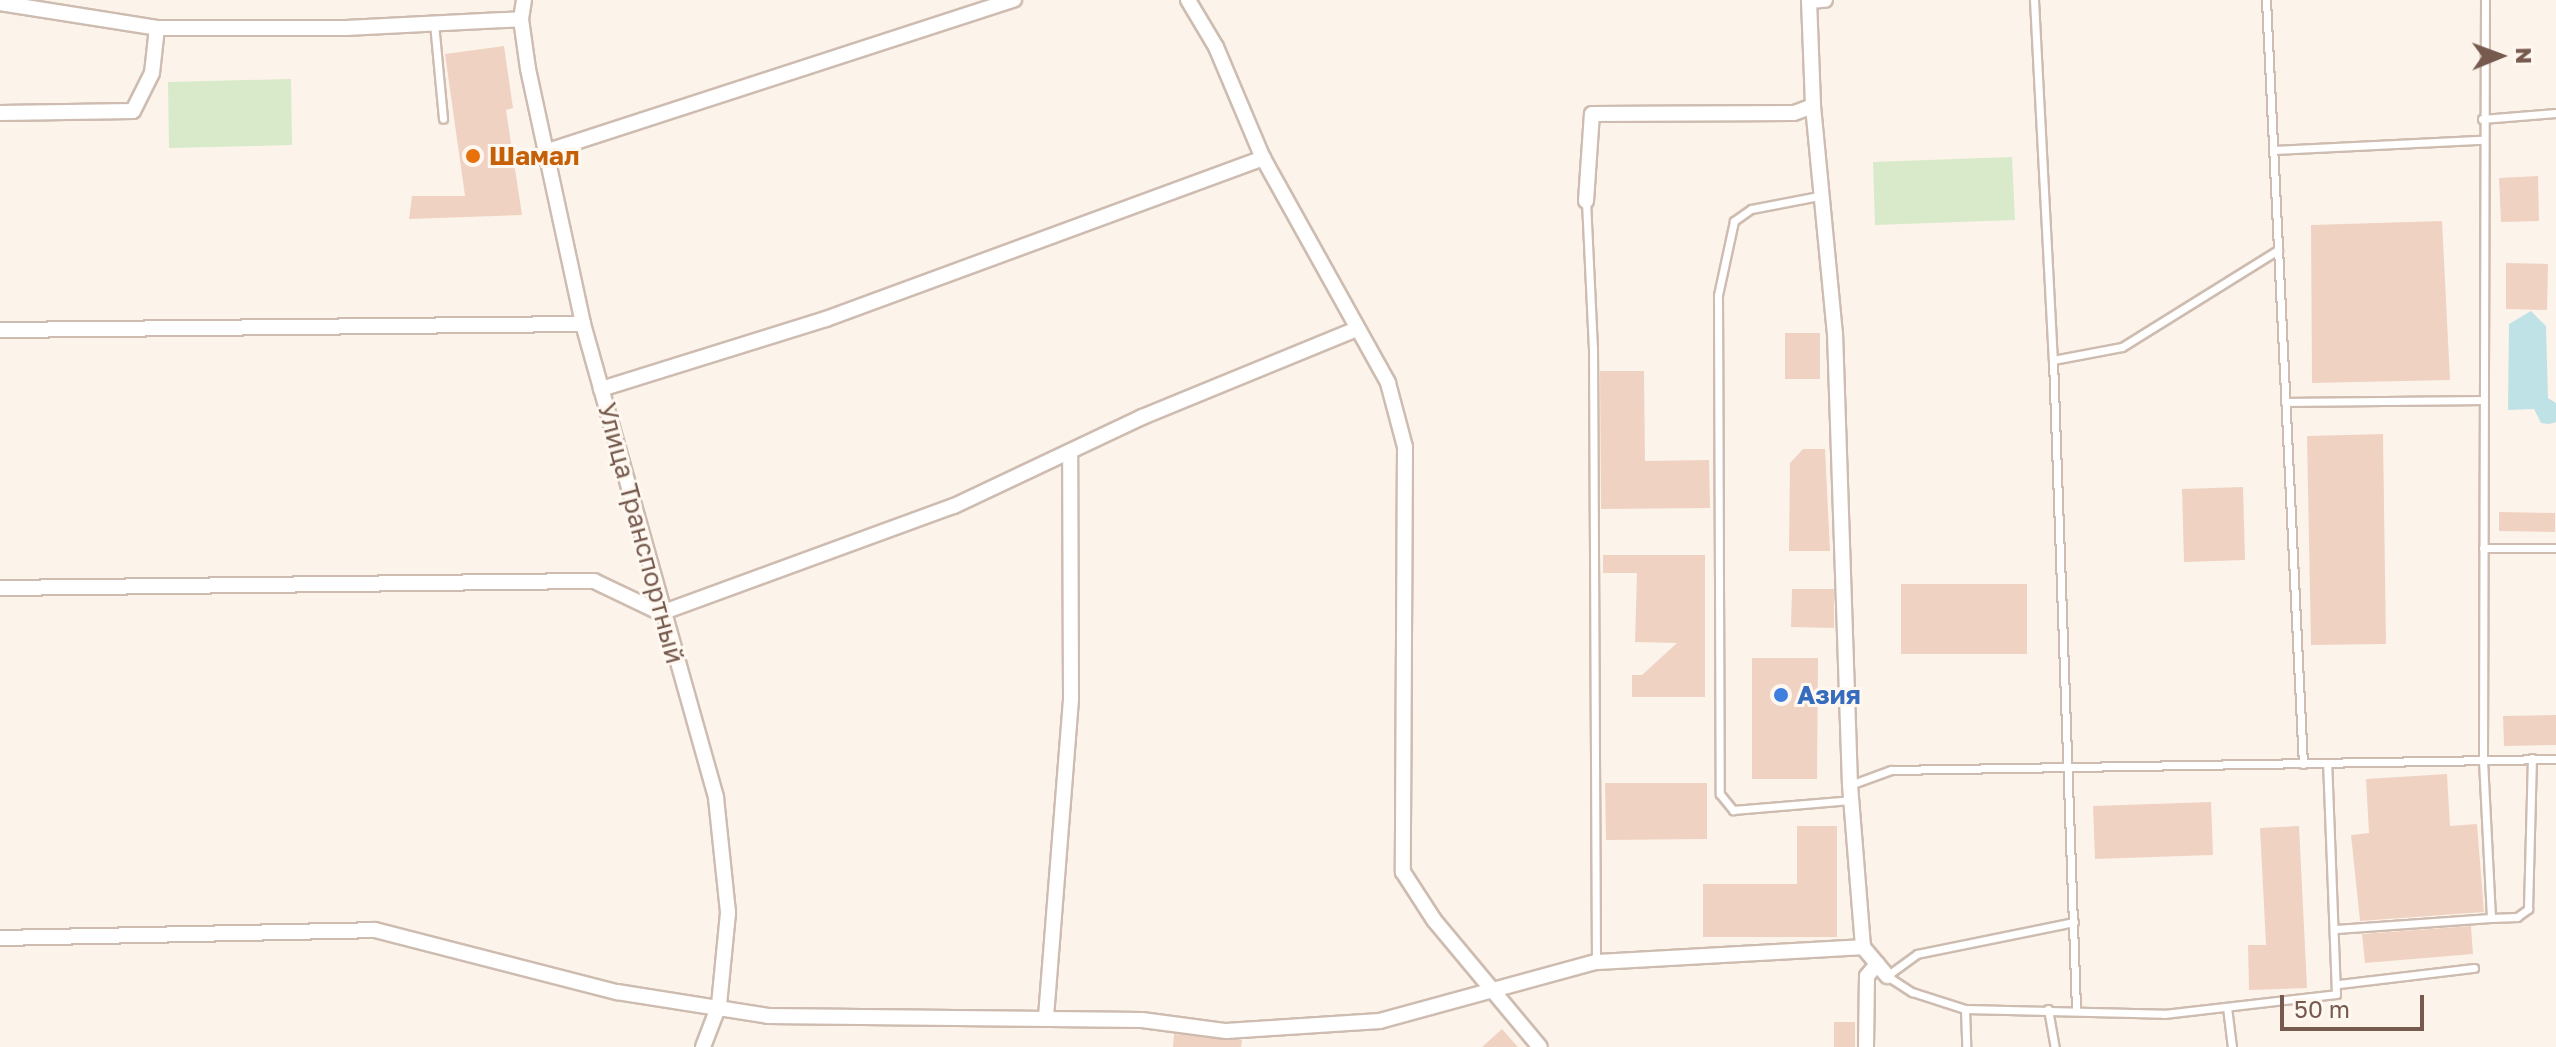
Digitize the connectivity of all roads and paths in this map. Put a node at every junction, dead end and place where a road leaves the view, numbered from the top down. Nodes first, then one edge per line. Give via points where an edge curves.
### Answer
1 (524, 0) edge
2 (1014, 0) edge
3 (1188, 0) edge
4 (1809, 0) edge
5 (1825, 0) edge
6 (2034, 0) edge
7 (2266, 0) edge
8 (2485, 0) edge
9 (0, 3) edge
10 (521, 19) junction
11 (434, 23) junction
12 (157, 28) junction
13 (1813, 106) junction
14 (0, 113) edge
15 (2556, 113) edge
16 (443, 119) dead end
17 (2482, 119) junction
18 (2482, 140) junction
19 (2274, 150) junction
20 (548, 151) junction
21 (1263, 158) junction
22 (1824, 195) junction
23 (1586, 201) joint
24 (2278, 250) junction
25 (583, 324) junction
26 (0, 330) edge
27 (1354, 330) junction
28 (2053, 360) junction
29 (601, 389) junction
30 (2483, 400) junction
31 (2285, 402) junction
32 (1070, 453) junction
33 (2483, 548) junction
34 (2556, 548) edge
35 (0, 588) edge
36 (661, 613) junction
37 (2483, 758) junction
38 (2532, 758) junction
39 (2556, 759) edge
40 (2303, 764) junction
41 (2327, 764) junction
42 (2070, 768) junction
43 (1851, 792) junction
44 (2491, 918) junction
45 (2074, 922) junction
46 (2336, 929) junction
47 (0, 938) edge
48 (1863, 947) junction
49 (1596, 962) junction
50 (1877, 964) junction
51 (2474, 968) dead end
52 (1887, 976) junction
53 (2339, 984) junction
54 (1494, 987) junction
55 (719, 1005) junction
56 (2227, 1007) junction
57 (1965, 1009) junction
58 (2048, 1009) junction
59 (2076, 1009) junction
60 (1046, 1017) junction
61 (703, 1047) edge
62 (1540, 1047) edge
63 (1866, 1047) edge
64 (1966, 1047) edge
65 (2055, 1047) edge
66 (2232, 1047) edge

1 - 10 street
2 - 20 street
3 - 21 street via 1216,47
4 - 5 street
4 - 13 street
6 - 28 lane
7 - 19 lane
8 - 17 lane
9 - 12 street
10 - 11 street
10 - 20 street, Улица Транспортный
11 - 12 street
11 - 16 lane
12 - 14 street via 152,73 133,111
13 - 22 street
13 - 23 street via 1794,113 1592,114
15 - 17 lane
17 - 18 lane
18 - 19 lane
18 - 30 lane
19 - 24 lane
20 - 25 street, Улица Транспортный
21 - 27 street
21 - 29 street via 826,319
22 - 43 street via 1835,333
22 - 43 lane via 1751,209 1734,221 1718,295 1720,794 1733,810
23 - 49 lane via 1593,348
24 - 28 lane via 2122,347
24 - 31 lane
25 - 26 street
25 - 29 street, Улица Транспортный
27 - 32 street via 1142,417
27 - 54 street via 1388,383 1405,447 1403,872 1434,920
28 - 42 lane
29 - 36 street, Улица Транспортный
30 - 31 lane
30 - 33 lane
31 - 40 lane
32 - 36 street via 954,506
32 - 60 street via 1071,699
33 - 34 lane
33 - 37 lane
35 - 36 street via 594,581
36 - 55 street, Улица Транспортный via 716,798 728,913
37 - 38 lane
37 - 41 lane
37 - 44 lane
38 - 39 lane
38 - 44 lane via 2528,909 2517,917
40 - 41 lane
40 - 42 lane
41 - 46 lane
42 - 43 lane via 1891,770
42 - 45 lane
43 - 48 street
44 - 46 lane
45 - 52 lane via 1917,954
45 - 59 lane
46 - 53 lane
47 - 55 street via 375,930 617,992
48 - 49 street
48 - 50 street
49 - 54 street
50 - 52 street
50 - 63 street via 1867,976
51 - 53 lane
52 - 57 lane via 1912,992
53 - 56 lane via 2336,994 2324,998
54 - 60 street via 1380,1021 1226,1031 1142,1020
54 - 62 street
55 - 60 street via 768,1016 836,1020
55 - 61 street, Улица Транспортный
56 - 59 lane via 2164,1014
56 - 66 lane
57 - 58 lane
57 - 64 lane
58 - 59 lane
58 - 65 lane

